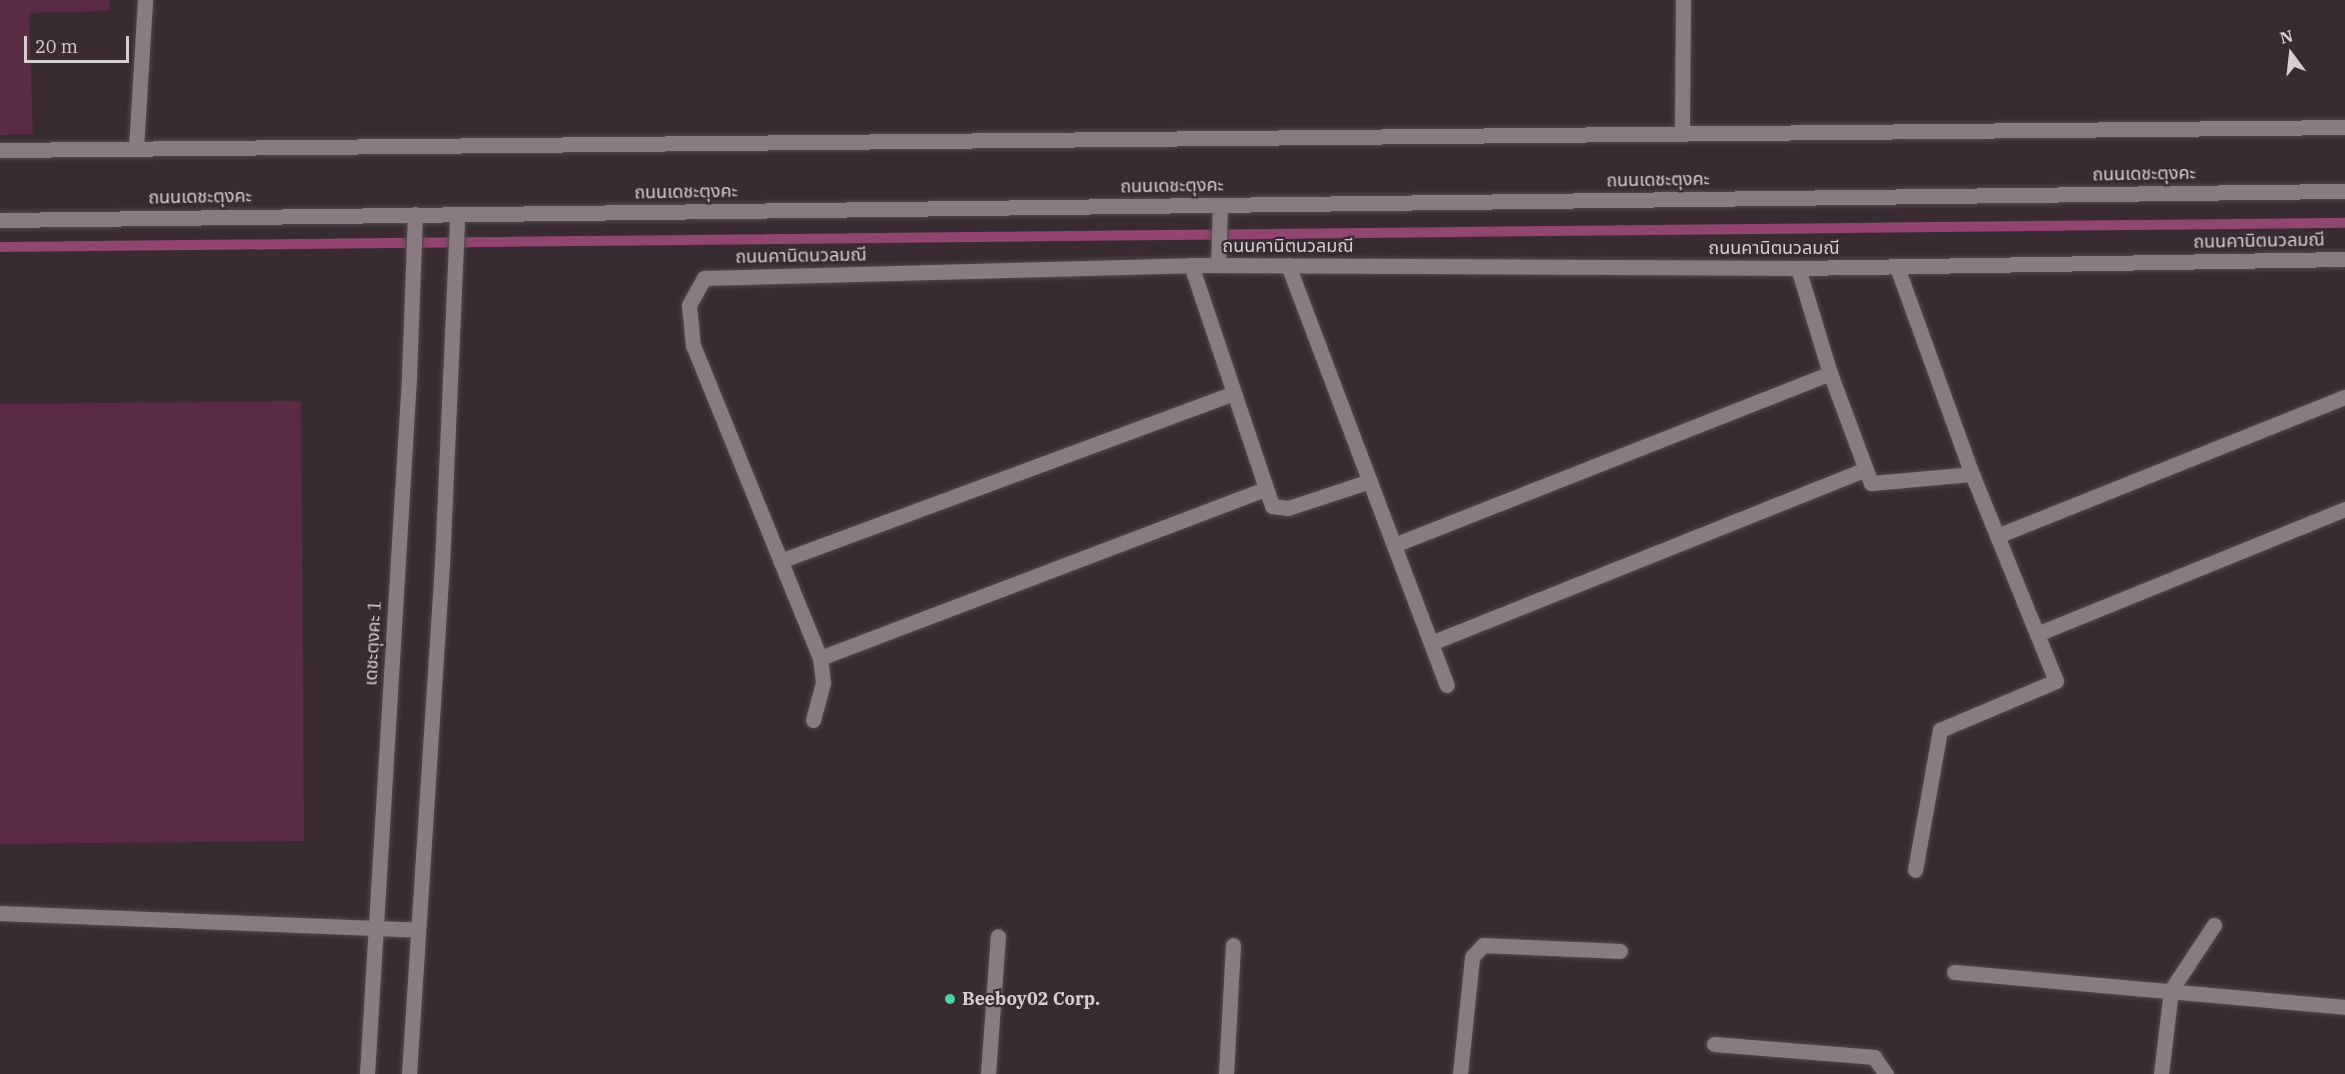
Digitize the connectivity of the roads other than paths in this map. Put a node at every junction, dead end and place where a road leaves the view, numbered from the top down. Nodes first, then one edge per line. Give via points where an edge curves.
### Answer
1 (145, 0) edge
2 (1683, 0) edge
3 (2345, 127) edge
4 (1682, 134) junction
5 (136, 148) junction
6 (0, 150) edge
7 (2345, 191) edge
8 (1220, 211) junction
9 (0, 220) edge
10 (457, 220) junction
11 (415, 221) junction
12 (1218, 258) junction
13 (2345, 259) edge
14 (1191, 265) junction
15 (1288, 265) junction
16 (1897, 267) junction
17 (1798, 268) junction
18 (1830, 373) junction
19 (1232, 394) junction
20 (2345, 397) edge
21 (1865, 470) junction
22 (1972, 474) junction
23 (1370, 482) junction
24 (1265, 489) junction
25 (2345, 509) edge
26 (1997, 537) junction
27 (1394, 545) junction
28 (780, 561) junction
29 (2037, 634) junction
30 (1431, 643) junction
31 (820, 658) junction
32 (1447, 685) dead end
33 (813, 720) dead end
34 (1915, 870) dead end
35 (0, 913) edge
36 (2214, 925) dead end
37 (376, 927) junction
38 (418, 930) junction
39 (998, 936) dead end
40 (1233, 945) dead end
41 (1620, 951) dead end
42 (1954, 972) dead end
43 (2171, 990) junction
44 (2345, 1007) edge
45 (1714, 1044) dead end
46 (367, 1074) edge
47 (410, 1074) edge
48 (988, 1074) edge
49 (1226, 1074) edge
50 (1460, 1074) edge
51 (1886, 1074) edge
52 (2161, 1074) edge

1 - 5 street
2 - 4 street
3 - 4 street
4 - 5 street
5 - 6 street
7 - 8 street, ถนนเดชะตุงคะ
8 - 10 street, ถนนเดชะตุงคะ
8 - 12 street
9 - 11 street, ถนนเดชะตุงคะ
10 - 11 street, ถนนเดชะตุงคะ
10 - 38 street via 442,564
11 - 37 street, เดชะตุงคะ 1
12 - 14 street, ถนนคานิตนวลมณี
12 - 15 street, ถนนคานิตนวลมณี
13 - 16 street, ถนนคานิตนวลมณี
14 - 19 street
14 - 28 street, ถนนคานิตนวลมณี via 704,278 688,305 693,346
15 - 17 street, ถนนคานิตนวลมณี
15 - 23 street
16 - 17 street, ถนนคานิตนวลมณี
16 - 22 street
17 - 18 street
18 - 21 street
18 - 27 street
19 - 24 street
19 - 28 street
20 - 26 street
21 - 22 street via 1871,483 1879,484
21 - 30 street
22 - 26 street
23 - 24 street via 1288,508 1272,506
23 - 27 street
24 - 31 street
25 - 29 street
26 - 29 street
27 - 30 street
28 - 31 street, ถนนคานิตนวลมณี
29 - 34 street via 2056,681 1940,730
30 - 32 street
31 - 33 street, ถนนคานิตนวลมณี via 823,682
35 - 37 street
36 - 43 street
37 - 38 street
37 - 46 street, เดชะตุงคะ 1
38 - 47 street
39 - 48 street
40 - 49 street
41 - 50 street via 1483,945 1472,957
42 - 43 street
43 - 44 street
43 - 52 street
45 - 51 street via 1874,1057

